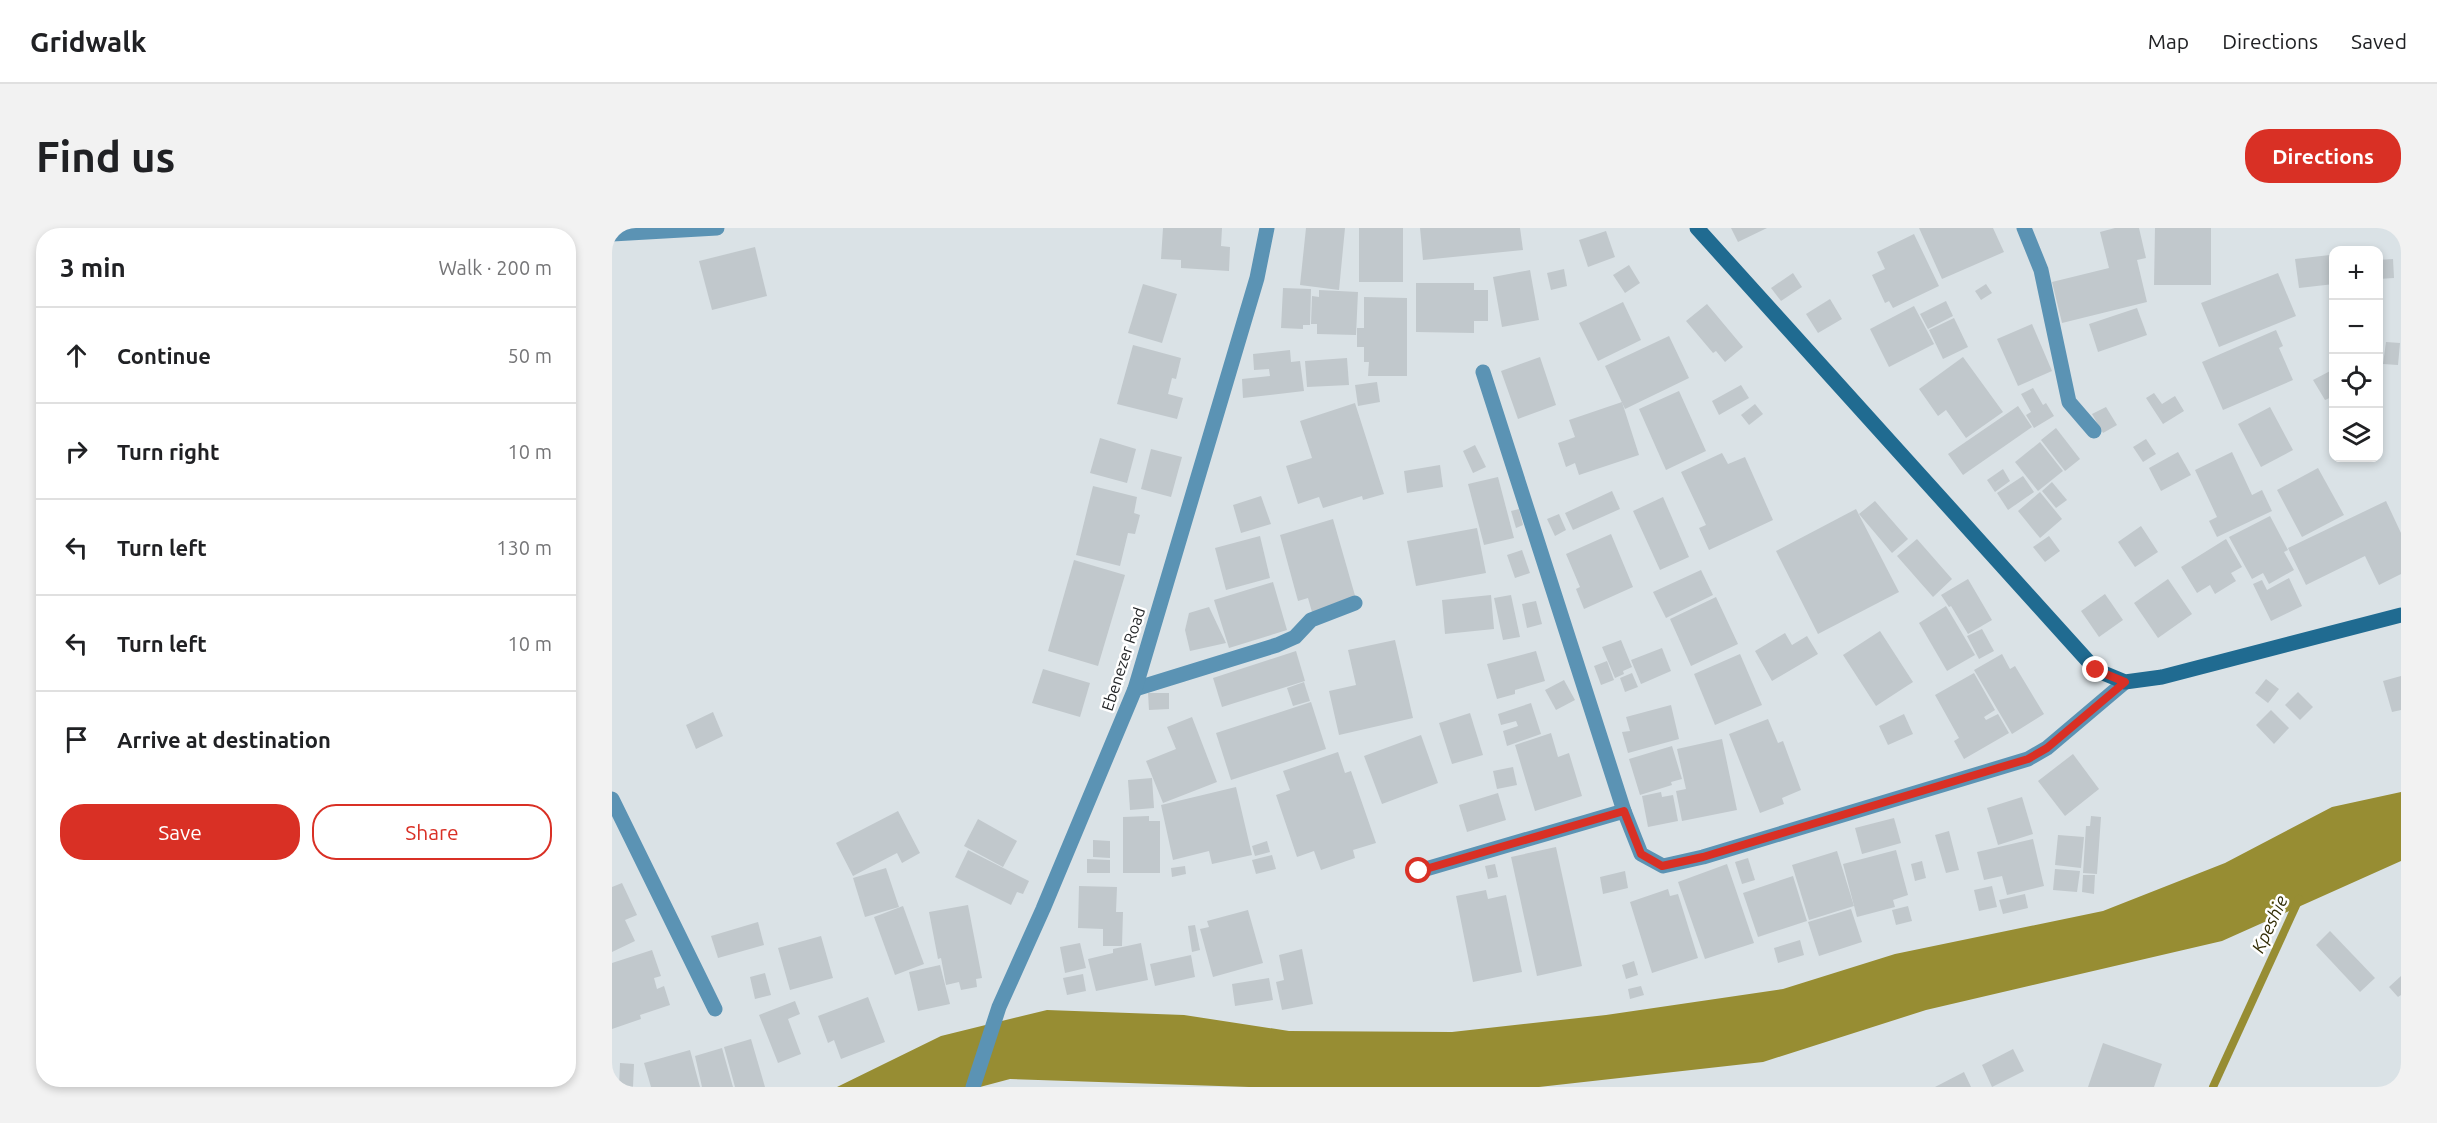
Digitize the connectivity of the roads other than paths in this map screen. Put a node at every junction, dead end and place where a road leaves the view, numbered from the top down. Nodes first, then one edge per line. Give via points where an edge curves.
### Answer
1 (717, 228) edge
2 (1267, 228) edge
3 (1697, 228) edge
4 (2024, 228) edge
5 (612, 234) edge
6 (1483, 372) dead end
7 (2094, 431) dead end
8 (1355, 603) dead end
9 (2401, 615) edge
10 (2125, 682) junction
11 (1135, 689) junction
12 (612, 799) edge
13 (1624, 811) junction
14 (1419, 871) dead end
15 (715, 1009) dead end
16 (973, 1087) edge

1 - 5 street
2 - 11 street, Ebenezer Road via 1257,278
3 - 10 street via 2096,670
4 - 7 street via 2042,270 2069,402
6 - 13 street
8 - 11 street via 1311,620 1283,643
9 - 10 street via 2162,677
10 - 13 street via 2047,748 2028,759 1703,857 1662,866 1641,854
11 - 16 street, Ebenezer Road via 999,1007
12 - 15 street
13 - 14 street

